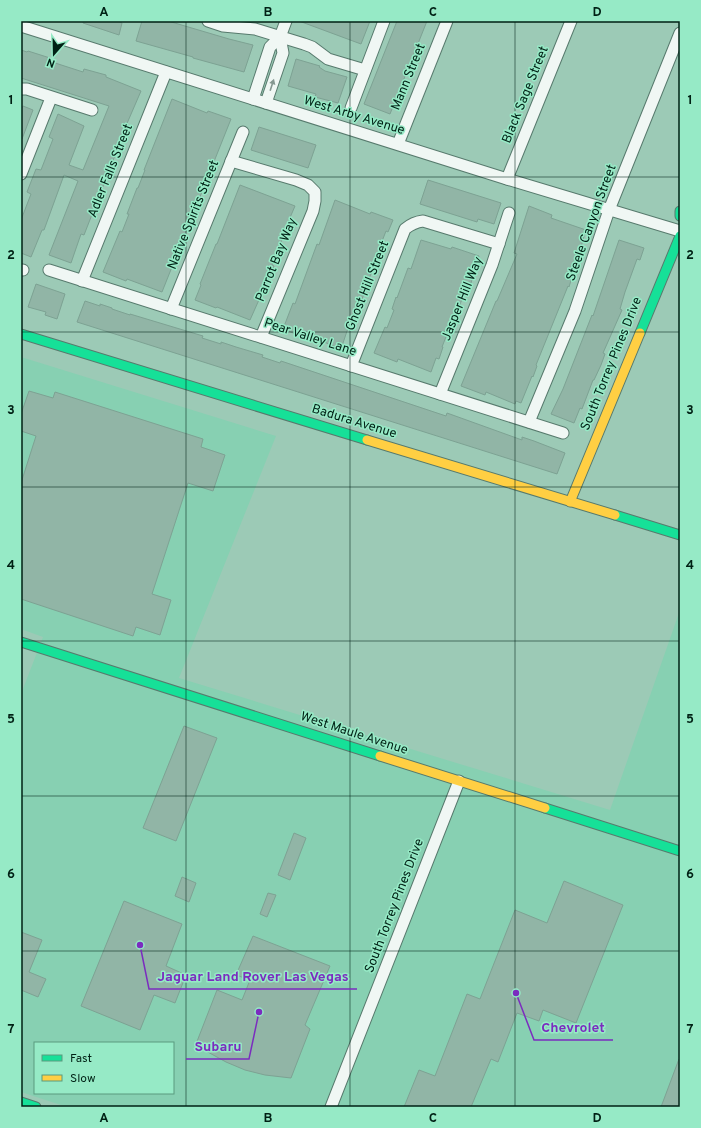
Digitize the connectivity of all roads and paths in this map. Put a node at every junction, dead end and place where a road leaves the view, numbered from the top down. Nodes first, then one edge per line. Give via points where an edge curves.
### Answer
1 (208, 21) edge
2 (286, 21) edge
3 (384, 21) edge
4 (447, 21) edge
5 (571, 21) edge
6 (21, 26) edge
7 (680, 33) edge
8 (280, 37) junction
9 (365, 70) junction
10 (166, 72) junction
11 (21, 89) edge
12 (51, 98) junction
13 (253, 99) junction
14 (266, 103) junction
15 (351, 108) dead end
16 (92, 110) dead end
17 (243, 132) dead end
18 (398, 144) junction
19 (231, 161) junction
20 (21, 174) edge
21 (508, 179) junction
22 (609, 210) junction
23 (680, 210) edge
24 (509, 213) dead end
25 (680, 216) edge
26 (680, 231) edge
27 (680, 236) edge
28 (499, 244) junction
29 (49, 270) dead end
30 (82, 281) junction
31 (171, 309) junction
32 (21, 334) edge
33 (261, 337) junction
34 (352, 366) junction
35 (440, 394) junction
36 (529, 422) junction
37 (563, 433) dead end
38 (570, 502) junction
39 (680, 535) edge
40 (21, 642) edge
41 (459, 781) junction
42 (680, 851) edge
43 (21, 1102) edge
44 (36, 1107) edge
45 (331, 1107) edge

1 - 8 street via 223,26 255,29
2 - 8 street
3 - 9 street
4 - 18 street, Mann Street
5 - 21 street, Black Sage Street
6 - 10 street, West Arby Avenue
7 - 22 street, Steele Canyon Street
8 - 9 street via 312,47 328,59
8 - 13 street via 270,47
14 -> 8 street via 282,53
9 - 15 street
10 - 13 street, West Arby Avenue
10 - 30 street, Adler Falls Street
11 - 12 street
12 - 16 street
12 - 20 street
13 - 14 street, West Arby Avenue
14 - 18 street, West Arby Avenue
17 - 19 street, Native Spirits Street
18 - 21 street, West Arby Avenue
19 - 31 street, Native Spirits Street
19 - 33 street, Parrot Bay Way via 296,180 308,185 315,192 313,211
21 - 22 street, West Arby Avenue
22 - 26 street, West Arby Avenue
22 - 36 street, Steele Canyon Street via 575,311
23 - 25 street
24 - 28 street, Jasper Hill Way
27 - 38 street, South Torrey Pines Drive
28 - 34 street, Ghost Hill Street via 423,221 405,229
28 - 35 street, Jasper Hill Way
29 - 30 street, Pear Valley Lane
30 - 31 street, Pear Valley Lane
31 - 33 street, Pear Valley Lane
32 - 38 street, Badura Avenue
33 - 34 street, Pear Valley Lane
34 - 35 street, Pear Valley Lane
35 - 36 street, Pear Valley Lane
36 - 37 street, Pear Valley Lane
38 - 39 street, Badura Avenue
40 - 41 street, West Maule Avenue
41 - 42 street, West Maule Avenue
41 - 45 street, South Torrey Pines Drive
43 - 44 street

